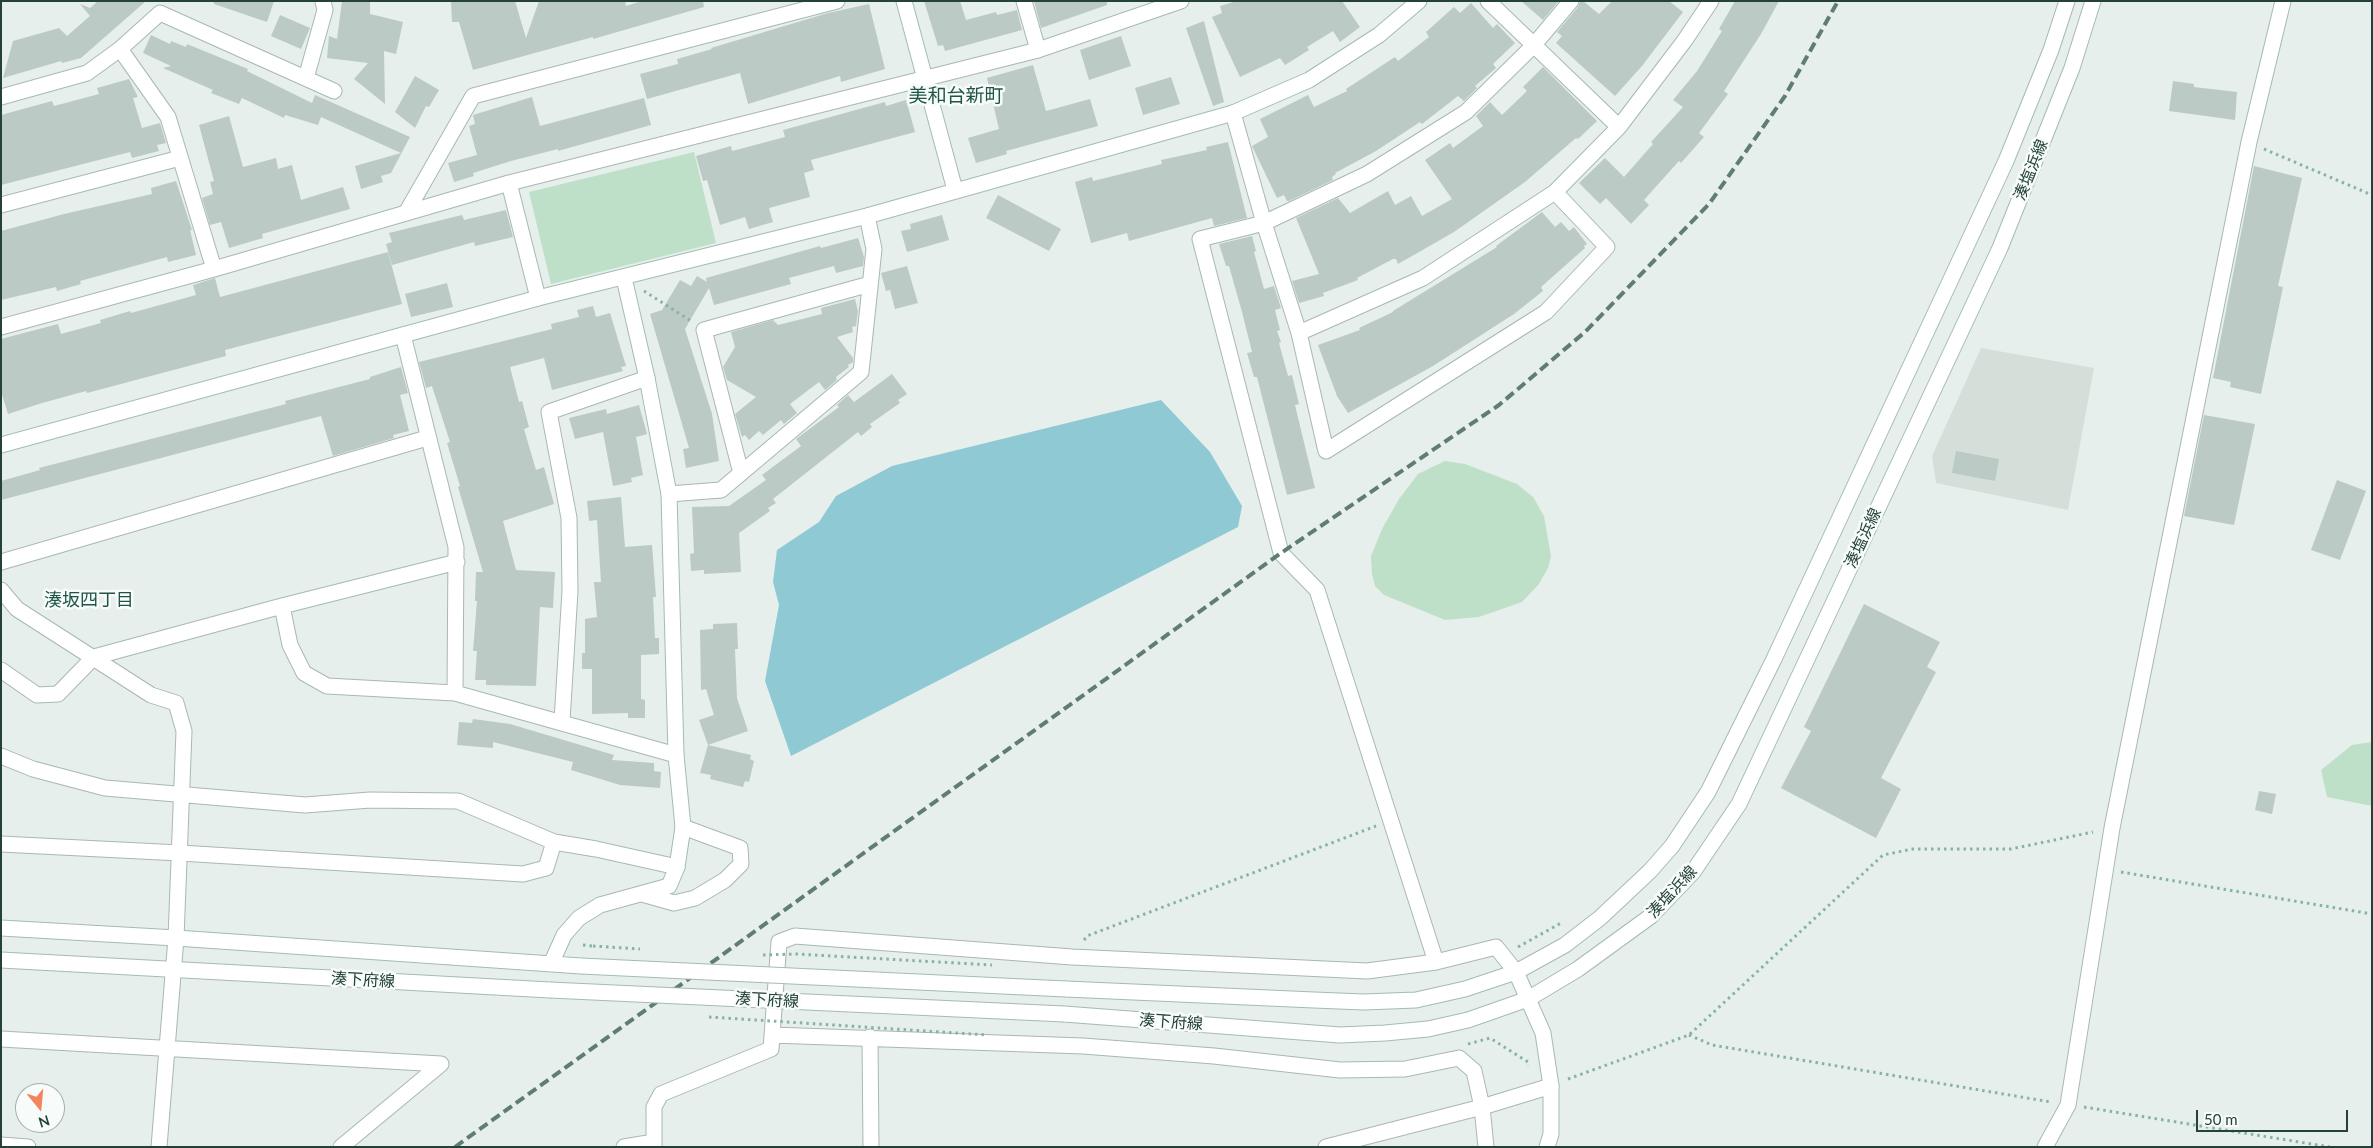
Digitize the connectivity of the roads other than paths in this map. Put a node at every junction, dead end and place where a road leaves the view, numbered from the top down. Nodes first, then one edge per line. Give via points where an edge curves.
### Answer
1 (323, 1) edge
2 (837, 1) edge
3 (904, 1) edge
4 (1024, 1) edge
5 (1181, 1) edge
6 (1419, 1) edge
7 (1488, 1) edge
8 (1571, 1) edge
9 (1711, 1) edge
10 (2067, 1) edge
11 (2093, 1) edge
12 (2283, 1) edge
13 (1533, 46) junction
14 (120, 49) junction
15 (1038, 50) junction
16 (306, 78) junction
17 (925, 79) junction
18 (334, 91) dead end
19 (1, 97) edge
20 (1233, 113) junction
21 (1619, 127) junction
22 (180, 158) junction
23 (509, 183) junction
24 (955, 190) junction
25 (1555, 192) junction
26 (1, 205) edge
27 (406, 213) junction
28 (867, 216) junction
29 (1264, 223) junction
30 (214, 269) junction
31 (624, 278) junction
32 (870, 284) junction
33 (538, 298) junction
34 (1, 327) edge
35 (1299, 333) junction
36 (403, 335) junction
37 (647, 378) junction
38 (427, 438) junction
39 (1, 446) edge
40 (741, 472) junction
41 (669, 494) junction
42 (1, 562) edge
43 (458, 562) junction
44 (1, 590) edge
45 (282, 606) junction
46 (94, 657) junction
47 (1, 670) edge
48 (455, 693) junction
49 (562, 721) junction
50 (676, 755) junction
51 (1, 756) edge
52 (182, 793) junction
53 (683, 827) junction
54 (554, 842) junction
55 (1, 844) edge
56 (180, 852) junction
57 (676, 867) junction
58 (642, 894) junction
59 (1, 928) edge
60 (176, 938) junction
61 (1, 960) edge
62 (1436, 962) junction
63 (551, 964) junction
64 (172, 971) junction
65 (1516, 972) junction
66 (1528, 999) junction
67 (772, 1035) junction
68 (870, 1037) junction
69 (1, 1039) edge
70 (167, 1049) junction
71 (1551, 1086) junction
72 (1482, 1108) junction
73 (654, 1144) edge
74 (1, 1145) edge
75 (28, 1147) edge
76 (159, 1147) edge
77 (341, 1147) edge
78 (624, 1147) edge
79 (871, 1147) edge
80 (1326, 1147) edge
81 (1486, 1147) edge
82 (1547, 1147) edge
83 (2045, 1147) edge

1 - 16 street via 325,10
2 - 27 street via 473,96
3 - 17 street
4 - 15 street
5 - 15 street
6 - 20 street via 1379,35 1309,80
7 - 13 street
8 - 13 street
9 - 21 street
10 - 65 street, 湊塩浜線 via 2051,50 2006,161 1774,659 1708,792 1672,846 1600,918 1566,945
11 - 66 street, 湊塩浜線 via 2072,68 2000,248 1739,804 1693,872 1651,916 1578,969
12 - 83 street via 2249,142 2112,828 2068,1105
13 - 21 street
13 - 29 street via 1466,112 1367,174
14 - 16 street via 160,13
14 - 19 street via 87,73
14 - 22 street via 168,117
15 - 17 street
16 - 18 street
17 - 23 street
17 - 24 street
20 - 24 street
20 - 29 street
21 - 25 street
22 - 26 street
22 - 30 street
23 - 27 street
23 - 33 street
24 - 28 street
25 - 35 street via 1423,278
25 - 35 street via 1607,247 1546,312 1326,451
27 - 30 street
28 - 31 street
28 - 32 street via 874,250
29 - 35 street
29 - 62 street via 1200,238 1281,553 1317,590
30 - 34 street
31 - 33 street
31 - 37 street
32 - 40 street via 861,372
32 - 40 street via 704,330
33 - 36 street
36 - 38 street
36 - 39 street
37 - 41 street
37 - 49 street via 549,412 569,518 570,591
38 - 42 street
38 - 43 street
40 - 41 street via 720,490
41 - 50 street
43 - 45 street
43 - 48 street
44 - 46 street via 17,609
45 - 46 street
45 - 48 street via 290,645 304,673 327,686
46 - 47 street via 58,694 37,695
46 - 52 street via 151,695 176,703 184,731
48 - 49 street
49 - 50 street
50 - 53 street
51 - 52 street via 32,769 105,788
52 - 54 street via 305,805 370,800 458,801
52 - 56 street
53 - 57 street
53 - 58 street via 740,848 741,864 725,880 695,898 674,903
54 - 56 street via 546,868 522,874
54 - 57 street
55 - 56 street
56 - 60 street
57 - 58 street via 669,886
58 - 63 street via 600,905 579,918 564,935
59 - 60 street, 湊下府線
60 - 63 street, 湊下府線
60 - 64 street
61 - 64 street, 湊下府線
62 - 65 street via 1496,947
62 - 67 street via 1366,972 1072,957 795,936 779,942
63 - 65 street, 湊下府線, bridge via 1382,1001 1416,1000 1465,989
64 - 66 street, 湊下府線, bridge via 1064,1014 1340,1035 1428,1029 1468,1020
64 - 70 street
65 - 66 street
66 - 71 street via 1543,1033
67 - 68 street
67 - 73 street via 771,1049 661,1094 654,1108
68 - 72 street via 1092,1047 1340,1070 1405,1069 1459,1058 1474,1071
68 - 79 street
69 - 70 street
70 - 76 street
70 - 77 street via 441,1064
71 - 72 street
71 - 82 street via 1551,1134
72 - 80 street
72 - 81 street
73 - 78 street
74 - 75 street

